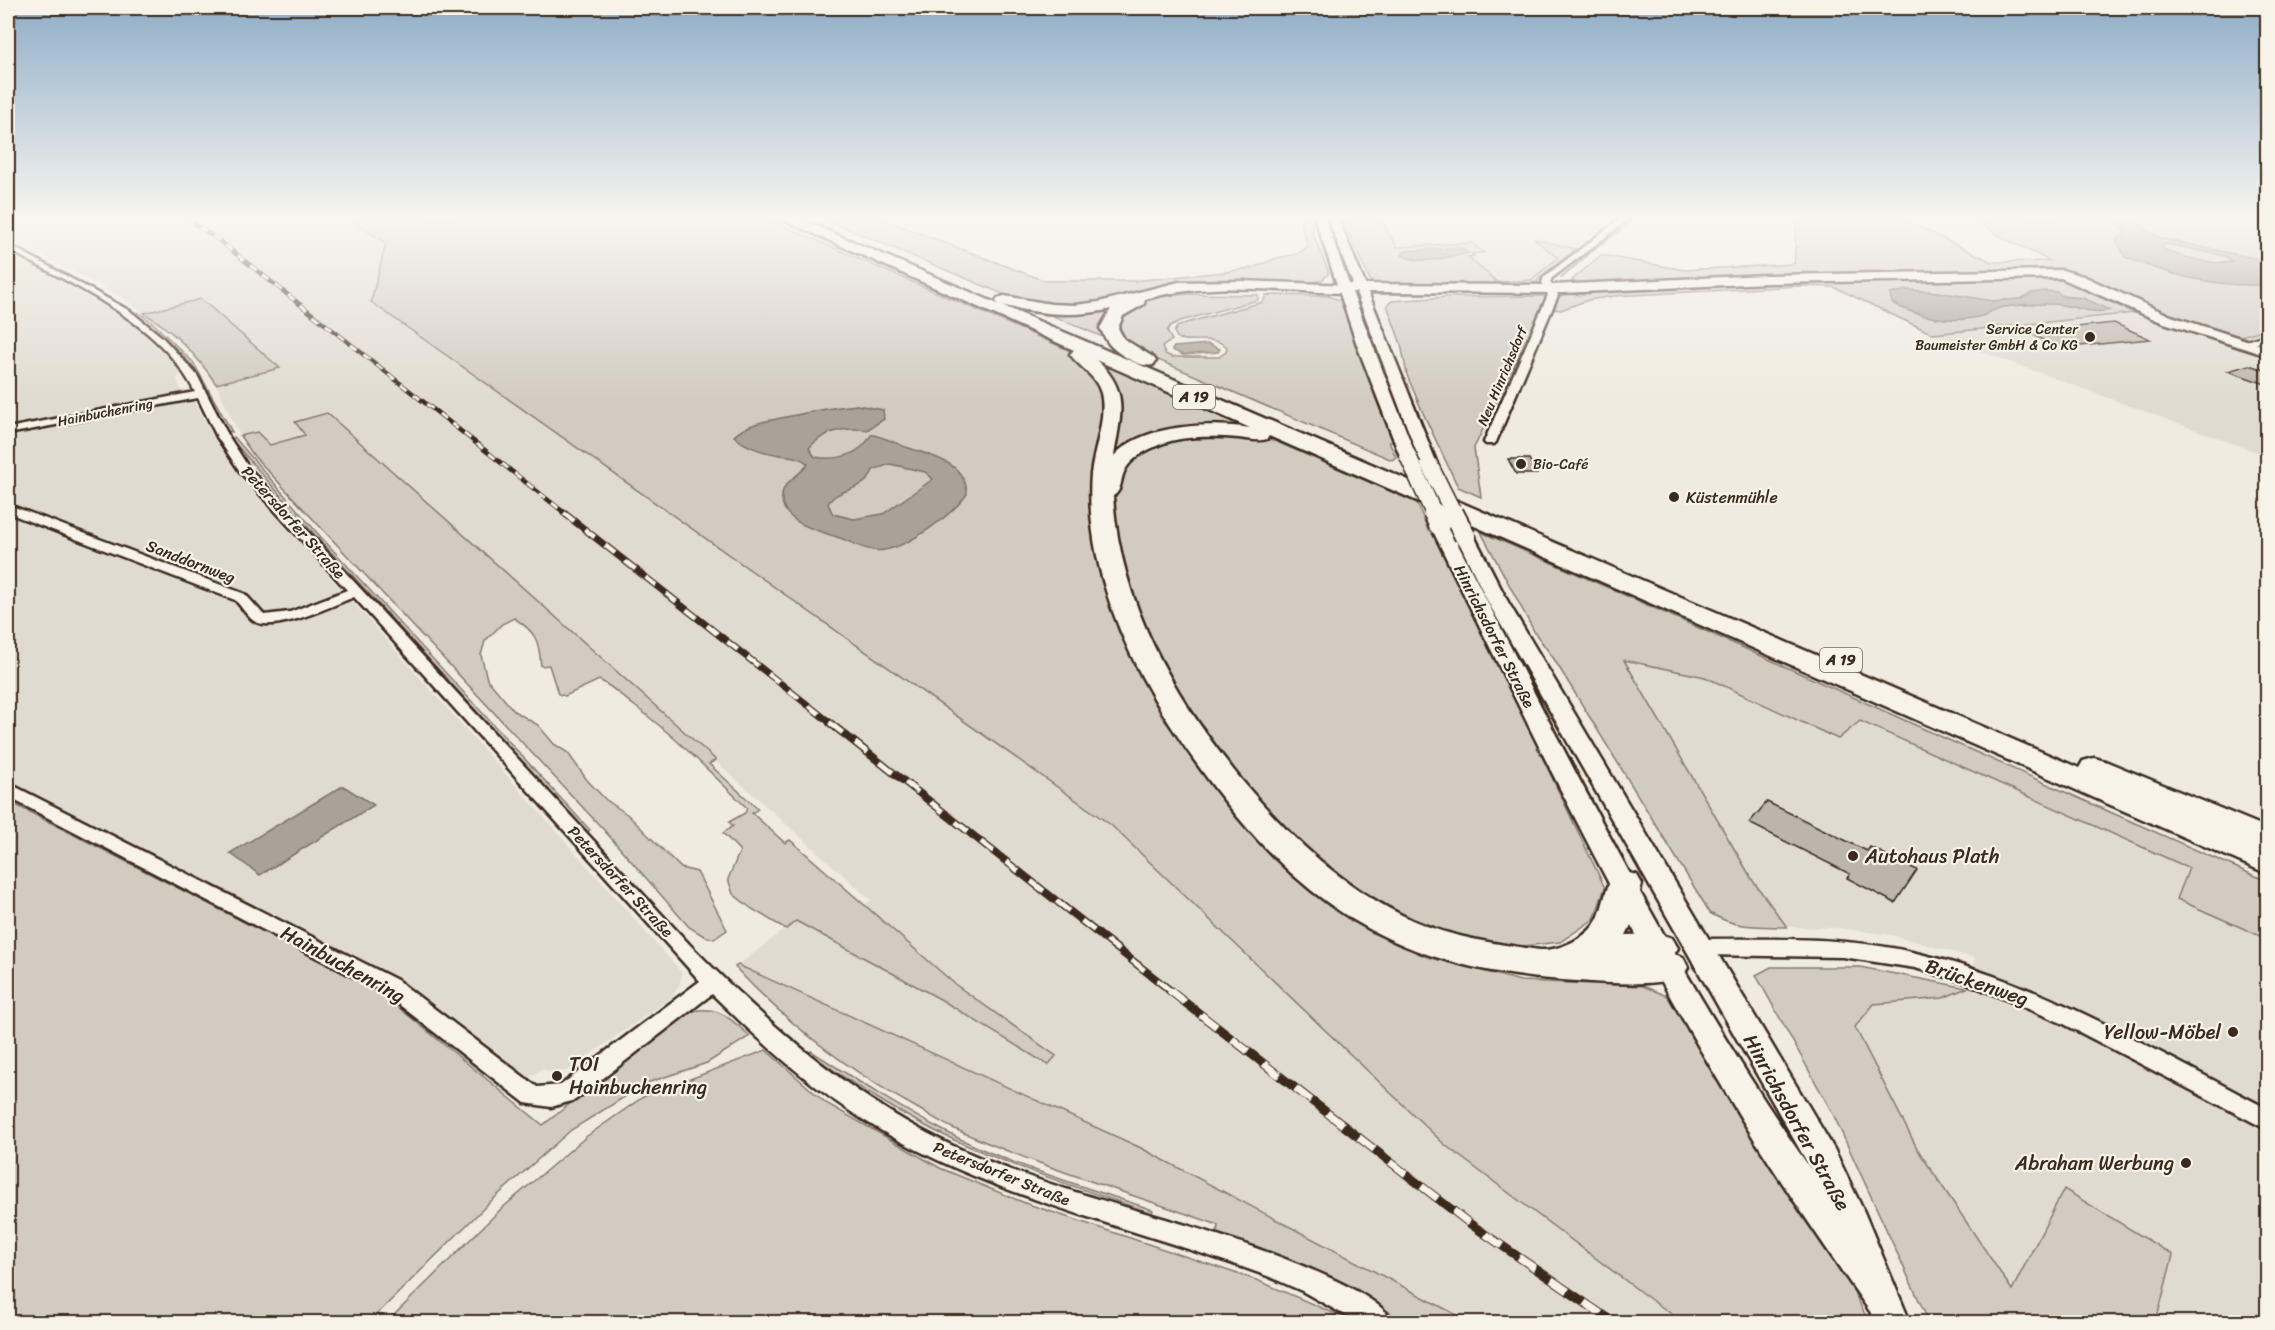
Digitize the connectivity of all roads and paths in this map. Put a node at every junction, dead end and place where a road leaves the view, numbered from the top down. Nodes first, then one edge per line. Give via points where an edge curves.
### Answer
1 (69, 280) edge
2 (927, 280) edge
3 (952, 280) edge
4 (1346, 280) edge
5 (1347, 280) edge
6 (1547, 280) edge
7 (1759, 280) edge
8 (2081, 280) edge
9 (1348, 286) junction
10 (1405, 289) junction
11 (1550, 289) junction
12 (998, 300) junction
13 (1369, 308) junction
14 (1040, 330) junction
15 (2268, 338) edge
16 (2242, 344) junction
17 (2268, 352) edge
18 (1161, 369) junction
19 (202, 394) junction
20 (8, 431) edge
21 (1490, 442) dead end
22 (1348, 464) junction
23 (8, 509) edge
24 (1104, 513) junction
25 (356, 591) junction
26 (8, 790) edge
27 (2268, 841) edge
28 (2268, 862) edge
29 (1625, 884) junction
30 (1699, 947) junction
31 (1592, 949) junction
32 (1665, 958) junction
33 (1548, 964) junction
34 (714, 981) junction
35 (2268, 1120) edge
36 (1888, 1312) edge
37 (1379, 1323) edge

1 - 19 street, Petersdorfer Straße via 127,313 159,339 178,358
2 - 14 highway, A 19
3 - 12 highway, A 19
4 - 9 main road
5 - 9 main road
6 - 11 street, Neu Hinrichsdorf
7 - 11 main road
8 - 16 main road via 2166,319
9 - 10 main road
9 - 12 highway via 1178,288 1076,310 1044,309
9 - 13 main road, Hinrichsdorfer Straße
9 - 18 highway via 1189,292 1160,295 1129,305 1114,316 1110,332 1117,342
9 - 29 main road, Hinrichsdorfer Straße, bridge via 1364,345 1439,525
10 - 11 main road
10 - 13 main road via 1379,298
11 - 21 street, Neu Hinrichsdorf via 1553,295
12 - 18 highway, A 19
13 - 30 main road, Hinrichsdorfer Straße, bridge via 1429,464 1498,602
14 - 22 highway, A 19
14 - 24 highway via 1090,362 1102,374 1112,395 1112,420 1102,472
15 - 16 street
16 - 17 main road
18 - 27 highway, A 19
19 - 20 street, Hainbuchenring
19 - 25 street, Petersdorfer Straße via 218,429 245,470
22 - 24 highway via 1249,433 1210,431 1172,435 1138,447 1122,458 1112,475
22 - 28 highway, A 19
23 - 25 street, Sanddornweg via 240,597 260,619 283,618
24 - 33 highway via 1119,594 1163,693 1266,830 1298,862 1365,911 1414,936 1463,950
25 - 34 street, Petersdorfer Straße
26 - 34 street, Hainbuchenring via 390,986 533,1096 567,1093
29 - 31 highway via 1614,926
29 - 32 main road, Hinrichsdorfer Straße
30 - 32 main road
30 - 35 street, Brückenweg via 1863,951 1947,970 2076,1021
30 - 36 main road, Hinrichsdorfer Straße via 1823,1160
31 - 32 highway
31 - 33 highway
32 - 33 highway via 1608,969
32 - 36 main road, Hinrichsdorfer Straße via 1735,1082
34 - 37 street, Petersdorfer Straße via 769,1035 832,1085 886,1122 939,1150 1084,1206 1288,1272 1329,1291

